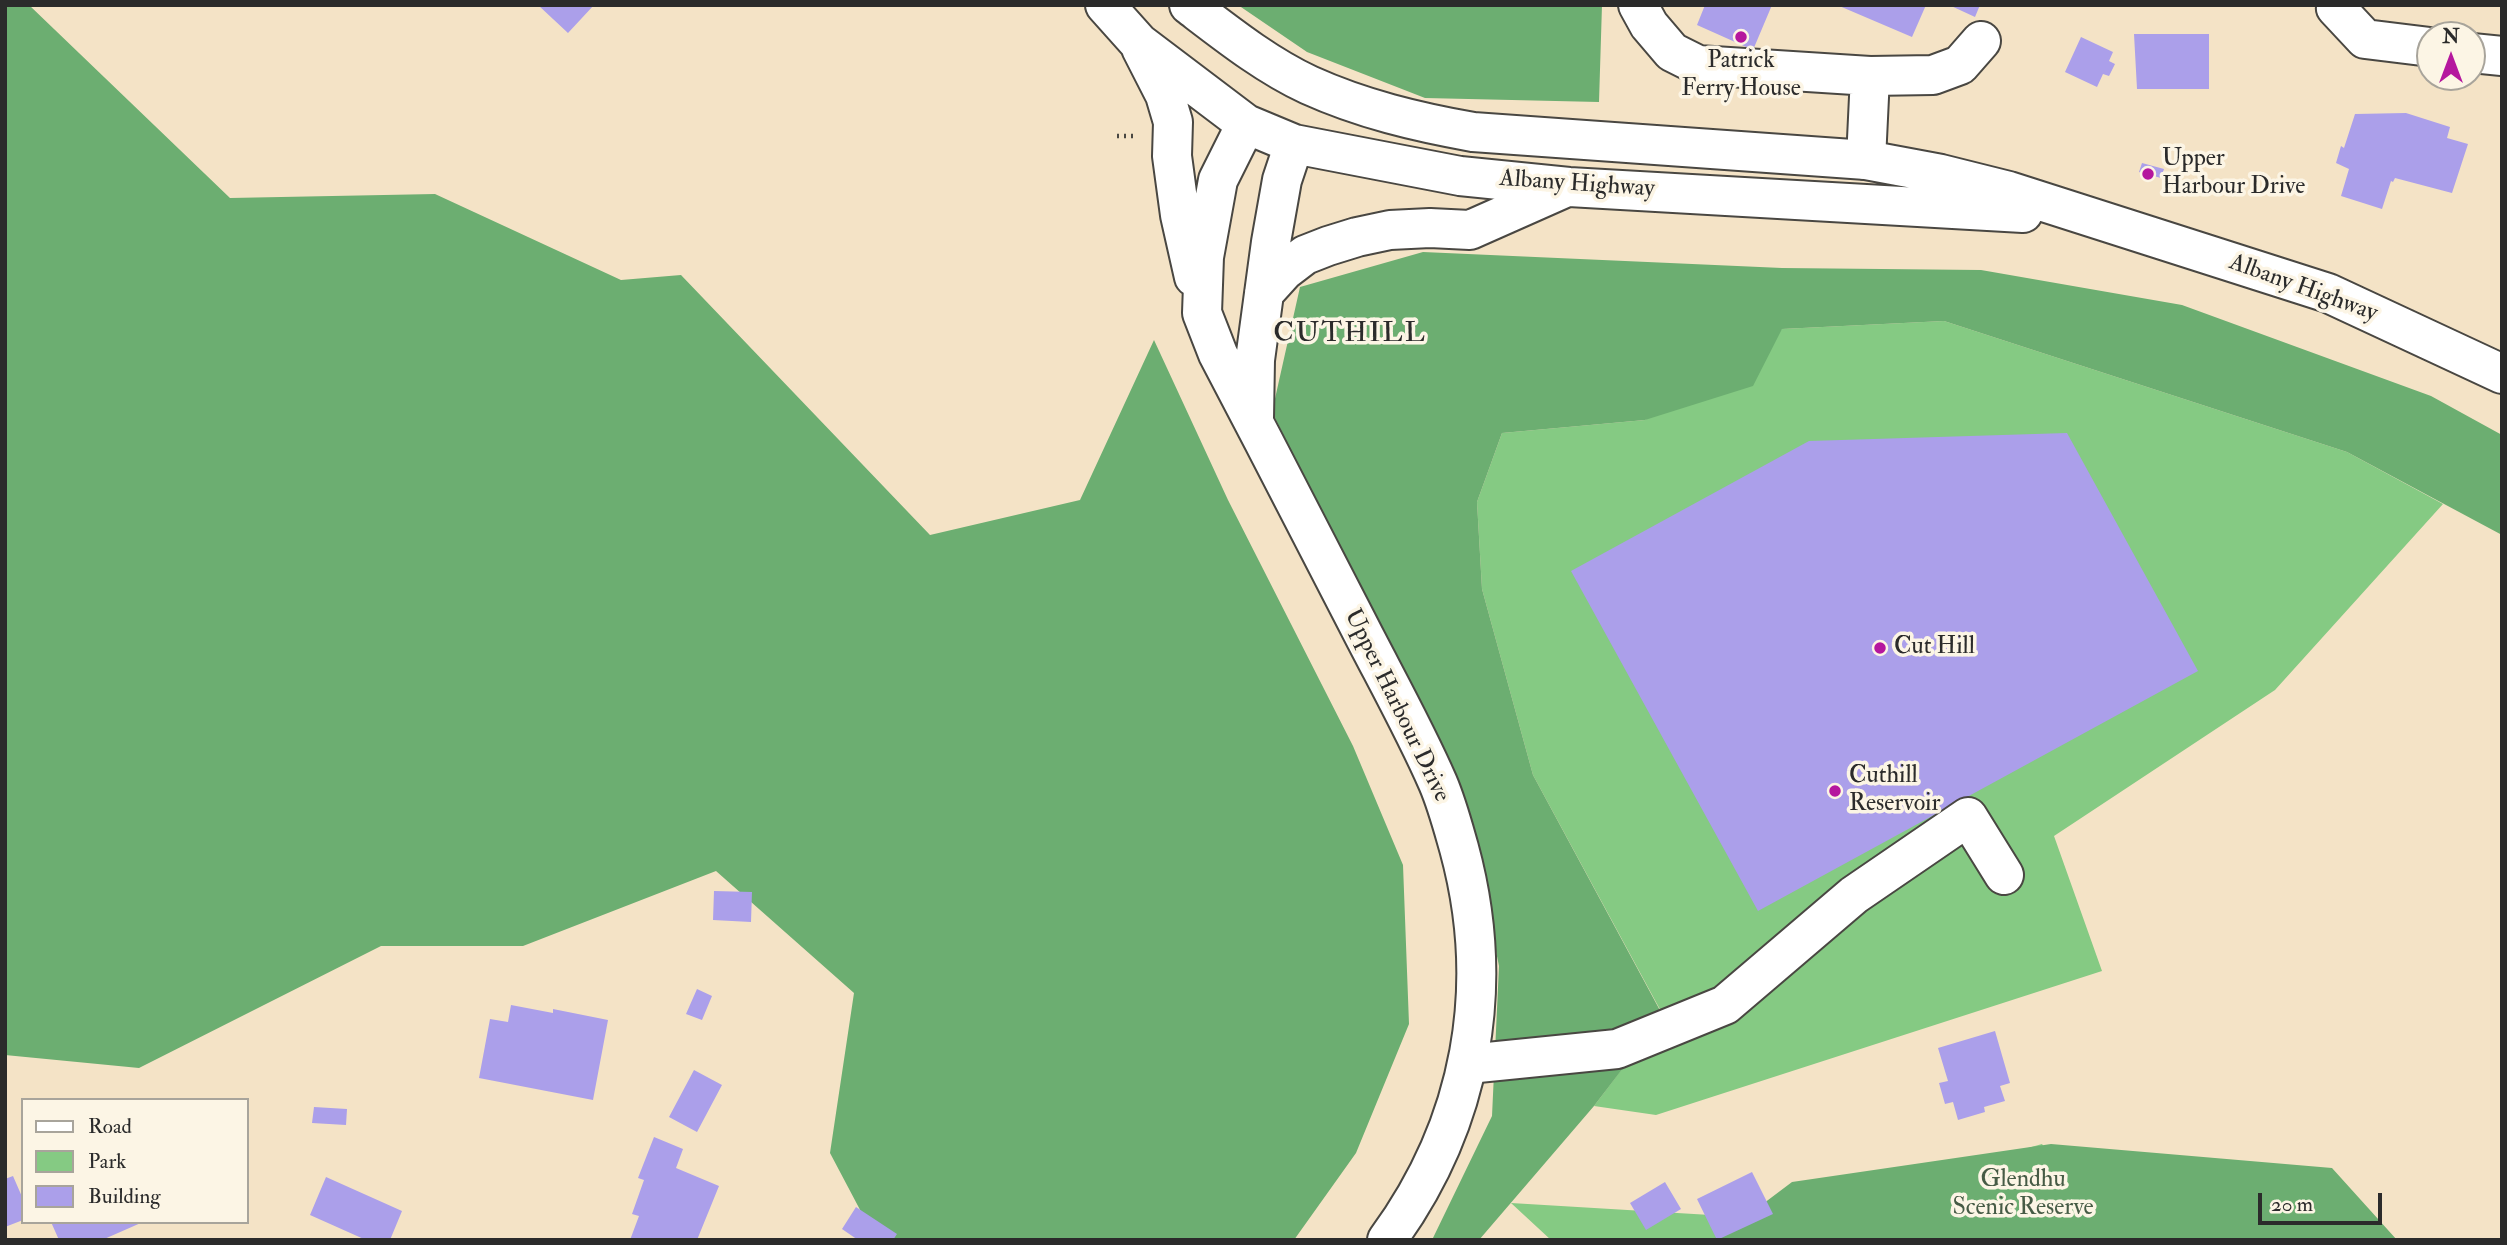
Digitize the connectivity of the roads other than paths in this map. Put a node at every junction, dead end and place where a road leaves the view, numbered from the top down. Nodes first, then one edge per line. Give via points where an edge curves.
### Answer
1 (1105, 5) edge
2 (1189, 5) edge
3 (1638, 5) edge
4 (2337, 5) edge
5 (1981, 41) dead end
6 (1139, 43) junction
7 (2416, 45) edge
8 (1870, 76) junction
9 (1246, 124) junction
10 (1294, 144) junction
11 (1866, 160) junction
12 (1569, 187) junction
13 (2098, 221) junction
14 (1264, 293) junction
15 (1202, 313) junction
16 (2502, 374) edge
17 (1254, 422) junction
18 (2004, 875) dead end
19 (1468, 1064) junction
20 (1387, 1240) edge

1 - 6 main road, Albany Highway
2 - 11 main road, Albany Highway via 1261,58 1308,85 1413,121 1473,132
3 - 8 main road via 1672,52 1698,65
4 - 7 main road via 2365,39
5 - 8 main road via 1960,65 1933,75
6 - 9 main road, Albany Highway
6 - 15 main road via 1173,121 1172,156 1180,215
8 - 11 main road
9 - 10 main road, Albany Highway
9 - 15 main road, Upper Harbour Drive via 1218,180 1204,257
10 - 12 main road, Albany Highway via 1460,176
10 - 14 main road, Upper Harbour Drive via 1282,180
11 - 13 main road, Albany Highway via 2009,191
12 - 13 main road, Albany Highway via 2034,213
12 - 14 main road via 1469,230 1390,230 1328,246 1305,255
13 - 16 main road, Albany Highway via 2328,293
14 - 17 main road, Upper Harbour Drive via 1255,360
15 - 17 main road, Upper Harbour Drive
17 - 19 main road, Upper Harbour Drive via 1439,785 1468,883 1473,928 1477,979
18 - 19 main road via 1968,817 1854,895 1725,1005 1617,1049
19 - 20 main road, Upper Harbour Drive via 1436,1160

